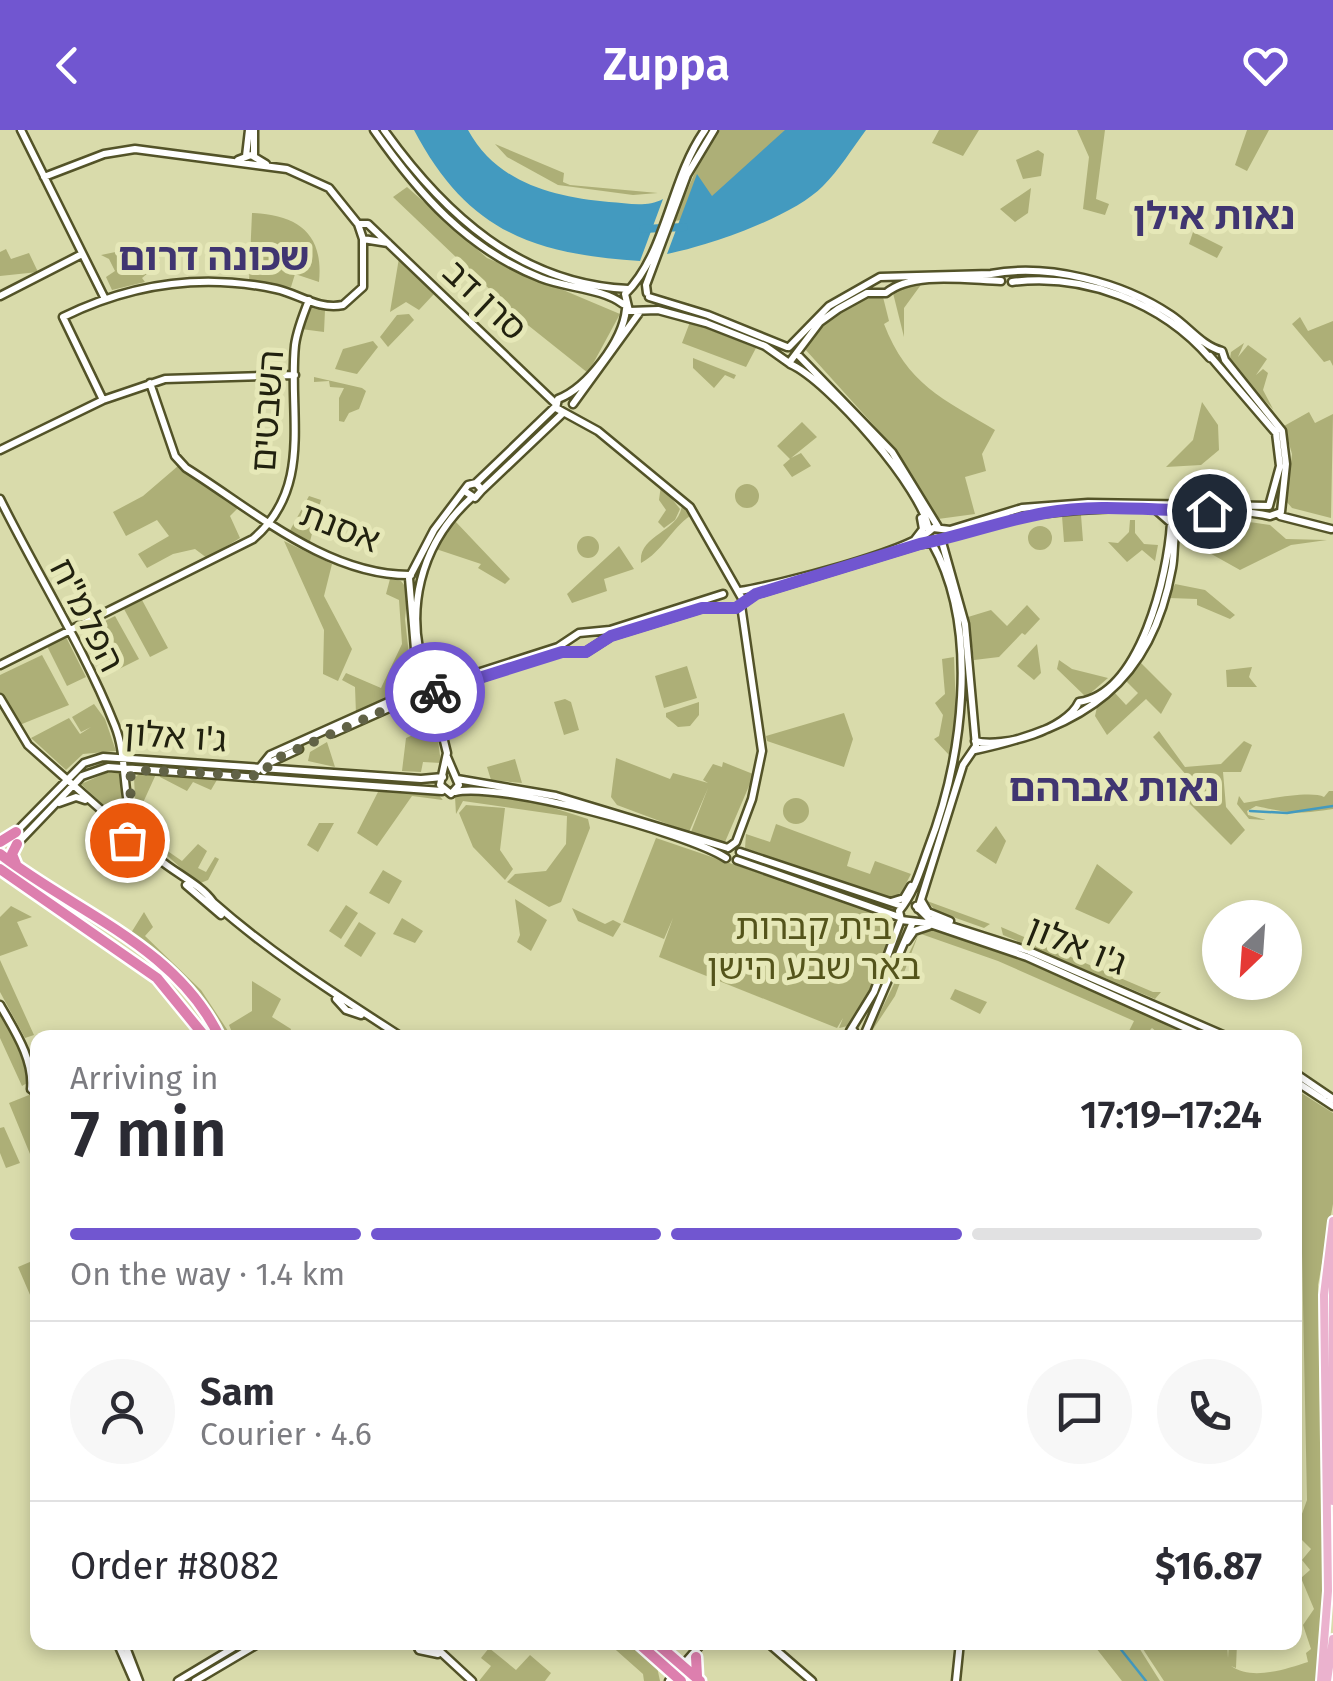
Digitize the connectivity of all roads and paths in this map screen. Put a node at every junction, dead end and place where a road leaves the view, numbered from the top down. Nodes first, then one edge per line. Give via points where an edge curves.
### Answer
1 (21, 130) edge
2 (252, 130) edge
3 (374, 130) edge
4 (384, 130) edge
5 (706, 130) edge
6 (714, 130) edge
7 (250, 160) junction
8 (44, 178) junction
9 (679, 189) junction
10 (358, 224) junction
11 (373, 230) junction
12 (369, 240) junction
13 (388, 243) junction
14 (82, 254) junction
15 (649, 270) junction
16 (1012, 272) junction
17 (888, 277) junction
18 (1001, 277) junction
19 (877, 279) junction
20 (1012, 282) junction
21 (892, 286) junction
22 (631, 288) junction
23 (580, 290) junction
24 (878, 291) junction
25 (648, 295) junction
26 (0, 296) edge
27 (104, 297) junction
28 (308, 300) junction
29 (625, 307) junction
30 (691, 309) junction
31 (642, 311) junction
32 (620, 328) junction
33 (806, 334) junction
34 (774, 341) junction
35 (788, 347) junction
36 (1216, 349) junction
37 (797, 353) junction
38 (781, 357) junction
39 (1225, 360) junction
40 (1213, 361) junction
41 (789, 363) junction
42 (811, 366) junction
43 (295, 375) junction
44 (150, 383) junction
45 (548, 392) junction
46 (563, 397) junction
47 (103, 400) junction
48 (556, 405) junction
49 (573, 406) junction
50 (564, 414) junction
51 (585, 423) junction
52 (0, 450) edge
53 (903, 481) junction
54 (479, 486) junction
55 (469, 495) junction
56 (0, 498) edge
57 (1033, 506) junction
58 (1022, 508) junction
59 (928, 509) junction
60 (1155, 509) junction
61 (1275, 510) junction
62 (1187, 511) junction
63 (1030, 518) junction
64 (268, 523) junction
65 (970, 524) junction
66 (1332, 526) edge
67 (940, 529) junction
68 (962, 531) junction
69 (930, 538) junction
70 (943, 540) junction
71 (913, 542) junction
72 (900, 551) junction
73 (942, 564) junction
74 (725, 570) junction
75 (952, 573) junction
76 (412, 578) junction
77 (738, 590) junction
78 (724, 593) junction
79 (742, 602) junction
80 (728, 607) junction
81 (742, 629) junction
82 (68, 633) junction
83 (586, 633) junction
84 (574, 636) junction
85 (592, 646) junction
86 (575, 650) junction
87 (0, 665) edge
88 (429, 680) junction
89 (413, 685) junction
90 (433, 694) junction
91 (0, 698) edge
92 (422, 700) junction
93 (1089, 704) junction
94 (438, 714) junction
95 (118, 733) junction
96 (958, 743) junction
97 (973, 746) junction
98 (296, 750) junction
99 (270, 756) junction
100 (448, 757) junction
101 (140, 758) junction
102 (124, 762) junction
103 (52, 765) junction
104 (244, 766) junction
105 (145, 768) junction
106 (300, 770) junction
107 (260, 772) junction
108 (444, 777) junction
109 (456, 778) junction
110 (71, 781) junction
111 (128, 788) junction
112 (442, 790) junction
113 (56, 791) junction
114 (454, 792) junction
115 (91, 802) junction
116 (54, 806) junction
117 (130, 814) junction
118 (112, 821) junction
119 (132, 834) junction
120 (16, 838) junction
121 (735, 851) junction
122 (1, 852) edge
123 (927, 853) junction
124 (0, 869) edge
125 (20, 869) junction
126 (920, 894) junction
127 (879, 904) junction
128 (904, 905) junction
129 (919, 911) junction
130 (900, 919) junction
131 (914, 923) junction
132 (936, 926) junction
133 (980, 934) junction
134 (893, 946) junction
135 (898, 954) junction
136 (0, 1002) edge
137 (1215, 1029) edge
138 (199, 1030) edge
139 (216, 1030) edge
140 (388, 1030) edge
141 (851, 1030) edge
142 (866, 1030) edge
143 (1196, 1030) edge
144 (30, 1065) edge
145 (1302, 1082) edge
146 (1333, 1102) edge
147 (1333, 1221) edge
148 (1333, 1256) edge
149 (1333, 1501) edge
150 (1333, 1639) edge
151 (123, 1650) edge
152 (230, 1650) edge
153 (247, 1650) edge
154 (435, 1650) edge
155 (650, 1650) edge
156 (660, 1650) edge
157 (698, 1650) edge
158 (776, 1650) edge
159 (959, 1650) edge
160 (694, 1656) junction
161 (666, 1660) junction
162 (676, 1676) edge
163 (136, 1681) edge
164 (178, 1681) edge
165 (195, 1681) edge
166 (472, 1681) edge
167 (700, 1681) edge
168 (812, 1681) edge
169 (956, 1681) edge
170 (1324, 1681) edge

1 - 8 street
2 - 7 street
3 - 23 street via 417,188 466,235 515,266
4 - 22 street via 423,183 482,238 564,278
5 - 9 street
6 - 9 street
7 - 8 street via 114,152
7 - 10 street via 321,182
8 - 14 street
9 - 15 street
10 - 11 street, סרן דב
10 - 12 street
11 - 12 street
11 - 13 street, סרן דב
12 - 13 street
12 - 28 street via 363,287 352,301 330,307
13 - 45 street, סרן דב
14 - 26 street
14 - 27 street
15 - 22 street
15 - 25 street
15 - 30 street via 656,296
16 - 18 street
16 - 20 street
16 - 36 street via 1127,291
17 - 18 street
17 - 19 street
17 - 21 street
18 - 20 street
18 - 21 street
19 - 24 street
19 - 33 street via 838,299
20 - 40 street via 1064,282 1113,293 1170,322
21 - 24 street
22 - 25 street
22 - 29 street
23 - 29 street
23 - 32 street via 618,305
24 - 33 street via 838,308
25 - 30 street
25 - 31 street
27 - 28 street via 166,282 274,288
27 - 47 street via 63,317
28 - 43 street, השבטים
29 - 31 street
29 - 32 street
30 - 34 street
31 - 38 street via 706,323
31 - 49 street
32 - 46 street via 589,377
33 - 34 street
33 - 35 street
33 - 37 street
33 - 42 street
34 - 35 street
35 - 37 street
35 - 38 street
36 - 39 street
36 - 40 street
37 - 41 street
37 - 42 street
38 - 41 street
39 - 40 street
39 - 61 street via 1282,432 1286,464
40 - 61 street via 1276,434
41 - 53 street via 839,406
42 - 59 street via 876,432
43 - 44 street via 194,375
43 - 64 street, השבטים via 294,463
44 - 47 street
44 - 64 street, אסנת via 179,462
45 - 46 street, סרן דב
45 - 48 street, סרן דב
46 - 48 street
46 - 49 street
47 - 52 street
48 - 50 street, סרן דב
48 - 54 street
49 - 50 street
49 - 51 street
50 - 51 street
50 - 54 street
51 - 74 street via 690,506
53 - 69 street
53 - 71 street via 923,522
54 - 55 street via 468,485
54 - 55 street via 480,496
55 - 76 street via 434,530
56 - 82 street, הפלמ"ח
57 - 58 street
57 - 61 street
57 - 63 street
58 - 63 street
58 - 65 street
59 - 65 street via 944,525
59 - 67 street
60 - 62 street
60 - 63 street
60 - 93 street via 1170,524 1159,603 1128,662
61 - 62 street
61 - 66 street
62 - 93 street via 1176,525 1170,581 1153,630 1124,675
63 - 68 street
64 - 76 street, אסנת via 309,549
64 - 82 street via 253,539
65 - 67 street
67 - 69 street
67 - 70 street
68 - 70 street
68 - 75 street via 947,549
69 - 70 street
69 - 71 street
69 - 72 street
69 - 73 street
70 - 75 street
71 - 77 street
72 - 73 street via 927,548
72 - 79 street
73 - 96 street via 960,650
74 - 77 street
74 - 78 street
75 - 97 street via 965,624
76 - 88 street, אסנת via 420,586 415,618
76 - 89 street
77 - 78 street
77 - 79 street
78 - 80 street
78 - 83 street
79 - 80 street
79 - 81 street
80 - 81 street
80 - 85 street via 702,608
81 - 121 street via 762,751
82 - 87 street
82 - 95 street, הפלמ"ח
83 - 84 street
83 - 85 street
84 - 86 street
84 - 88 street via 470,676
85 - 86 street
86 - 90 street
88 - 89 street
88 - 90 street
89 - 92 street
89 - 99 street
90 - 92 street
90 - 94 street
91 - 103 street via 23,739
92 - 94 street
92 - 98 street via 398,704
93 - 97 street via 1034,738
94 - 100 street
95 - 101 street
95 - 102 street, הפלמ"ח
96 - 97 street
96 - 97 street
96 - 123 street
97 - 126 street
98 - 106 street via 292,760
98 - 107 street
99 - 104 street
99 - 107 street
100 - 108 street
100 - 109 street
101 - 102 street, ג'ו אלון
101 - 104 street, ג'ו אלון
102 - 105 street, ג'ו אלון
102 - 110 street, ג'ו אלון via 90,760
102 - 111 street, הפלמ"ח
103 - 110 street
103 - 113 street
104 - 107 street, ג'ו אלון
105 - 107 street, ג'ו אלון
105 - 111 street via 130,775
106 - 107 street, ג'ו אלון
106 - 108 street, ג'ו אלון
107 - 112 street, ג'ו אלון
108 - 109 street, ג'ו אלון
108 - 112 street
109 - 114 street
109 - 121 street via 556,796
110 - 113 street, ג'ו אלון
110 - 115 street
110 - 116 street, ג'ו אלון
111 - 117 street, הפלמ"ח
112 - 114 street, ג'ו אלון
113 - 120 street, ג'ו אלון
114 - 121 street via 555,802 726,858
115 - 116 street via 76,797
115 - 118 street
116 - 120 street, ג'ו אלון
117 - 118 street via 121,823
117 - 119 street, הפלמ"ח
118 - 119 street
119 - 140 street via 284,962
120 - 122 highway
120 - 125 highway via 12,858
121 - 127 street
122 - 125 highway
123 - 127 street via 904,898
123 - 128 street
124 - 138 highway via 157,978
125 - 139 highway via 166,967
126 - 129 street
126 - 133 street via 928,912
127 - 128 street
127 - 130 street
127 - 134 street via 895,923
128 - 129 street, ג'ו אלון
128 - 130 street
129 - 131 street
129 - 133 street, ג'ו אלון
130 - 131 street, ג'ו אלון
130 - 134 street
131 - 132 street, ג'ו אלון
131 - 135 street
132 - 135 street via 914,931
132 - 143 street, ג'ו אלון
133 - 137 street, ג'ו אלון
134 - 141 street
135 - 142 street
136 - 144 street
145 - 146 street
147 - 170 main road via 1324,1296
148 - 149 main road
150 - 170 main road
151 - 163 street
152 - 164 street
153 - 165 street
154 - 166 street
155 - 161 highway
156 - 161 highway
157 - 160 street
158 - 168 street
159 - 169 street
160 - 161 highway
160 - 162 street
160 - 167 highway
161 - 162 highway
161 - 162 highway
162 - 167 highway

